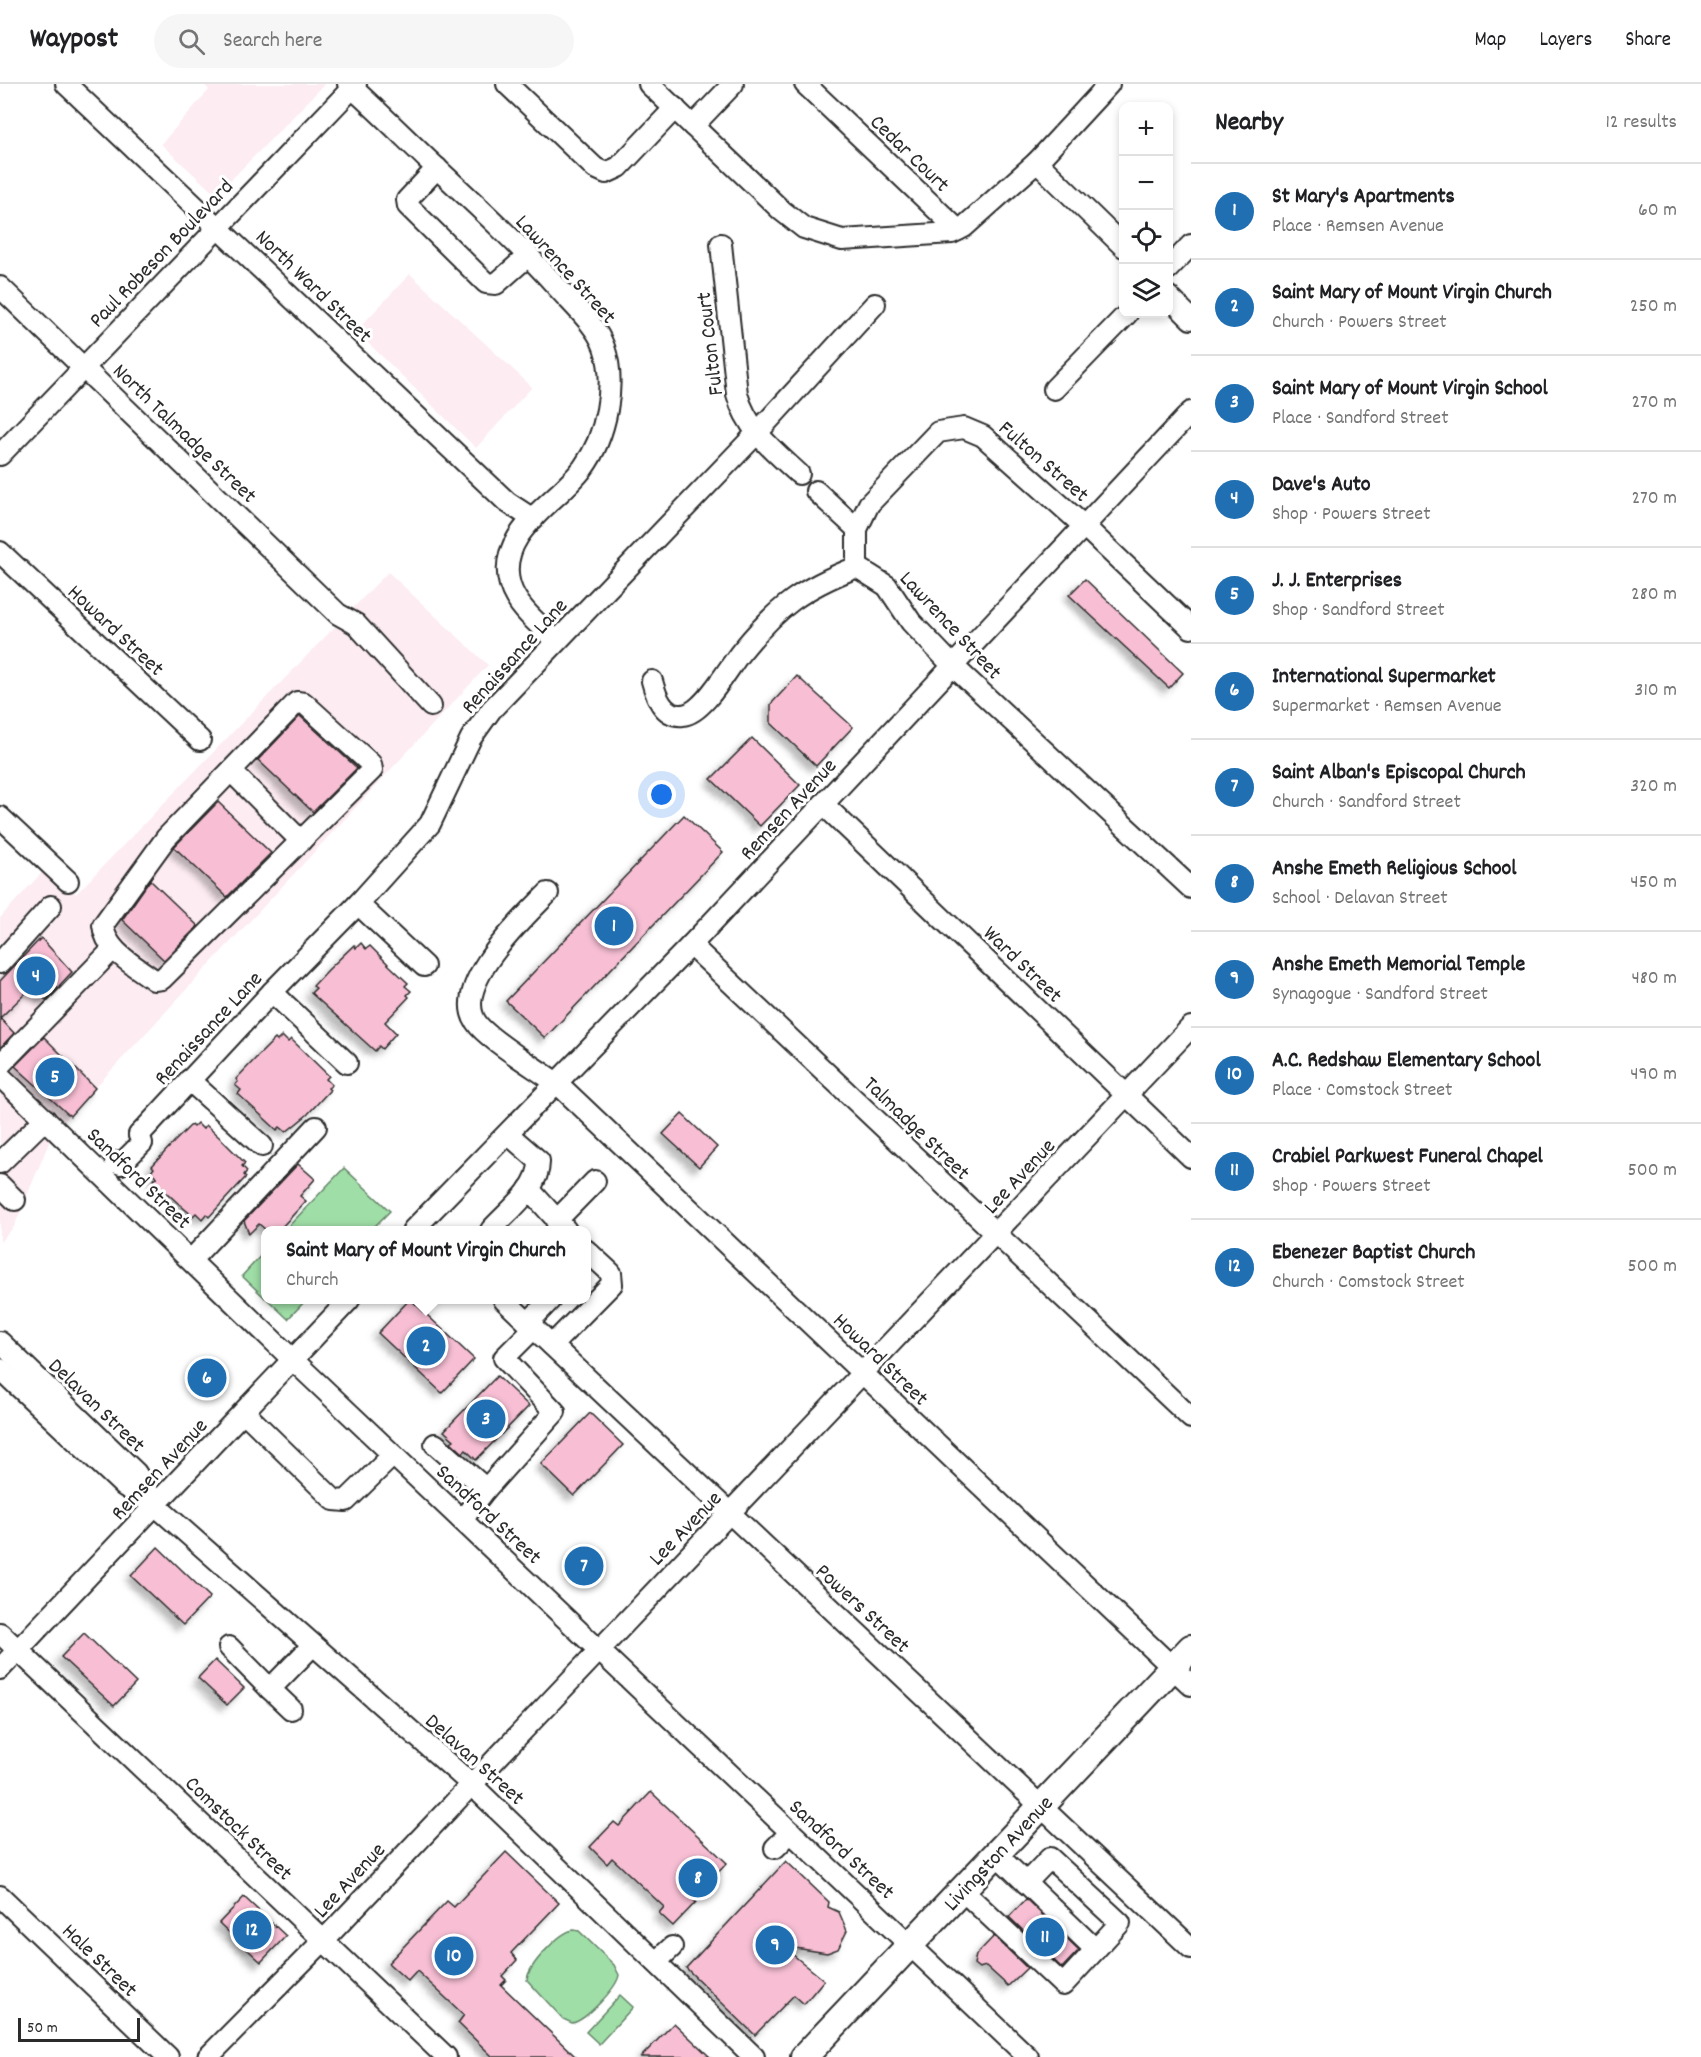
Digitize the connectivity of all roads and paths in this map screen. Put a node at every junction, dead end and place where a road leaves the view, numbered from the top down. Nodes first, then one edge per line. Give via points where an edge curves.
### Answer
1 (66, 84) edge
2 (507, 84) edge
3 (649, 84) edge
4 (733, 84) edge
5 (805, 84) edge
6 (1109, 84) edge
7 (352, 85) edge
8 (675, 108) junction
9 (693, 126) junction
10 (1037, 162) junction
11 (437, 168) junction
12 (218, 226) junction
13 (958, 230) junction
14 (1119, 241) edge
15 (721, 244) dead end
16 (1191, 245) edge
17 (529, 255) junction
18 (1173, 264) edge
19 (0, 286) edge
20 (1173, 290) edge
21 (1173, 301) edge
22 (1191, 303) edge
23 (875, 304) dead end
24 (1123, 318) edge
25 (1191, 319) edge
26 (84, 366) junction
27 (1054, 389) dead end
28 (1191, 412) edge
29 (756, 434) junction
30 (0, 454) edge
31 (799, 474) dead end
32 (816, 491) dead end
33 (533, 519) junction
34 (1085, 527) junction
35 (857, 529) junction
36 (0, 552) edge
37 (857, 567) junction
38 (1191, 628) edge
39 (556, 641) junction
40 (953, 666) junction
41 (652, 681) dead end
42 (430, 706) dead end
43 (200, 740) dead end
44 (231, 771) junction
45 (824, 804) junction
46 (0, 817) edge
47 (301, 841) junction
48 (68, 881) dead end
49 (1191, 888) edge
50 (548, 893) dead end
51 (358, 904) junction
52 (51, 906) dead end
53 (692, 945) junction
54 (113, 949) junction
55 (0, 963) edge
56 (424, 966) dead end
57 (272, 992) junction
58 (1191, 1027) edge
59 (346, 1063) dead end
60 (0, 1065) edge
61 (0, 1076) edge
62 (189, 1080) junction
63 (558, 1084) junction
64 (1125, 1095) junction
65 (45, 1119) junction
66 (316, 1127) dead end
67 (508, 1134) junction
68 (262, 1146) dead end
69 (1191, 1157) edge
70 (0, 1163) edge
71 (109, 1168) junction
72 (595, 1181) dead end
73 (0, 1185) edge
74 (529, 1189) junction
75 (15, 1200) dead end
76 (424, 1226) edge
77 (495, 1226) edge
78 (558, 1226) edge
79 (560, 1226) edge
80 (996, 1234) junction
81 (591, 1257) edge
82 (191, 1260) junction
83 (344, 1304) edge
84 (509, 1304) edge
85 (546, 1304) edge
86 (531, 1325) junction
87 (0, 1342) edge
88 (552, 1345) junction
89 (293, 1360) junction
90 (0, 1369) edge
91 (862, 1371) junction
92 (244, 1412) junction
93 (1191, 1418) edge
94 (435, 1444) dead end
95 (393, 1455) junction
96 (486, 1489) junction
97 (155, 1505) junction
98 (730, 1514) junction
99 (462, 1520) junction
100 (0, 1633) edge
101 (313, 1645) junction
102 (229, 1647) dead end
103 (1191, 1648) edge
104 (598, 1649) junction
105 (18, 1650) junction
106 (1172, 1668) junction
107 (0, 1669) edge
108 (1191, 1685) edge
109 (270, 1689) junction
110 (291, 1709) dead end
111 (471, 1784) junction
112 (1041, 1806) junction
113 (791, 1832) junction
114 (775, 1848) dead end
115 (996, 1854) junction
116 (1026, 1883) junction
117 (962, 1890) junction
118 (0, 1896) edge
119 (324, 1940) junction
120 (910, 1945) junction
121 (672, 1947) dead end
122 (1191, 1948) edge
123 (1095, 1949) junction
124 (656, 1962) junction
125 (168, 2057) edge
126 (208, 2057) edge
127 (446, 2057) edge
128 (754, 2057) edge
129 (804, 2057) edge
130 (1028, 2057) edge

1 - 12 street, North Ward Street
2 - 8 street via 595,168 606,173 619,167
3 - 8 street
4 - 9 street
5 - 13 street, Cedar Court
6 - 10 street
7 - 11 street, Lawrence Street
7 - 12 street, Paul Robeson Boulevard
8 - 9 street
9 - 13 street via 781,210 804,228 826,237 842,240
10 - 13 street
10 - 14 street
11 - 17 street, Lawrence Street
11 - 17 street via 407,200 408,206 486,283 496,284
12 - 26 street, Paul Robeson Boulevard
12 - 33 street, North Ward Street via 507,502
15 - 29 street, Fulton Court via 736,394
16 - 18 street
17 - 33 street, Lawrence Street via 590,324 604,346 609,374 598,442 583,468
19 - 26 street, North Talmadge Street
20 - 22 street
21 - 25 street
23 - 29 street, Renaissance Lane
24 - 27 street
26 - 30 street, Paul Robeson Boulevard
26 - 42 street, North Talmadge Street via 338,614 356,624
28 - 34 street, Remsen Avenue
29 - 31 street
29 - 39 street, Renaissance Lane
32 - 35 street
33 - 39 street, Lawrence Street via 517,537 509,565 510,585 519,604
34 - 35 street, Fulton Street via 983,436 973,430 955,428 938,432 869,504
34 - 38 street, Fulton Street
34 - 40 street, Remsen Avenue
35 - 37 street
36 - 43 street, Howard Street
37 - 40 street, Lawrence Street via 887,586 910,622
37 - 41 street via 805,590 786,604 742,650 694,711 683,715 666,709 657,699
39 - 51 street, Renaissance Lane via 491,710 471,738 430,824
40 - 45 street, Remsen Avenue
40 - 49 street, Lawrence Street
44 - 47 street
44 - 47 street via 297,702 304,703 371,764 372,770
44 - 54 street via 166,838 103,925
45 - 53 street, Remsen Avenue
45 - 64 street, Ward Street
46 - 48 street
47 - 54 street via 162,979 154,980
50 - 63 street, Howard Street via 488,960 471,997 471,1006 480,1027
51 - 56 street
51 - 57 street, Renaissance Lane
52 - 55 street
53 - 63 street, Remsen Avenue
53 - 80 street, Talmadge Street
54 - 60 street
57 - 59 street
57 - 62 street, Renaissance Lane
58 - 64 street, Lee Avenue
61 - 65 street, Sandford Street
62 - 68 street
62 - 71 street, Renaissance Lane via 139,1135 142,1143 122,1164
63 - 67 street, Remsen Avenue
63 - 91 street, Howard Street
64 - 69 street, Ward Street
64 - 80 street, Lee Avenue
65 - 70 street
65 - 71 street, Sandford Street
66 - 82 street
67 - 74 street via 539,1161 540,1172
67 - 76 street, Remsen Avenue
71 - 82 street, Sandford Street
72 - 79 street
73 - 75 street
74 - 77 street
74 - 78 street via 544,1203 546,1212
80 - 91 street, Lee Avenue
80 - 93 street, Talmadge Street
81 - 88 street via 611,1273 612,1284
82 - 89 street, Sandford Street
83 - 89 street, Remsen Avenue
84 - 86 street, Powers Street
85 - 86 street
86 - 88 street, Powers Street
86 - 96 street via 504,1358 555,1413
87 - 97 street, Delavan Street via 136,1473
88 - 98 street, Powers Street
89 - 92 street, Remsen Avenue
89 - 95 street, Sandford Street
90 - 97 street, Delavan Street via 124,1486
91 - 98 street, Lee Avenue
91 - 106 street, Howard Street
92 - 95 street via 341,1503
92 - 97 street, Remsen Avenue
94 - 96 street
95 - 99 street, Sandford Street
96 - 99 street
97 - 101 street, Delavan Street
97 - 105 street, Remsen Avenue
98 - 104 street, Lee Avenue
98 - 112 street, Powers Street
99 - 104 street, Sandford Street
100 - 105 street, Comstock Street
101 - 109 street
101 - 111 street, Delavan Street
102 - 109 street
103 - 106 main road, Livingston Avenue
104 - 111 street, Lee Avenue
104 - 113 street, Sandford Street
105 - 107 street, Remsen Avenue
105 - 119 street, Comstock Street
106 - 108 street, Howard Street
106 - 112 main road, Livingston Avenue
109 - 110 street
111 - 119 street, Lee Avenue
111 - 124 street, Delavan Street
112 - 115 main road, Livingston Avenue
112 - 122 street, Powers Street
113 - 114 street
113 - 120 street, Sandford Street
115 - 116 street
115 - 117 main road, Livingston Avenue
116 - 123 street
116 - 123 street via 1050,1858 1120,1923
117 - 120 main road, Livingston Avenue
117 - 123 street via 1063,1985
118 - 125 street, Hale Street
119 - 126 street, Lee Avenue
119 - 127 street, Comstock Street
120 - 129 main road, Livingston Avenue
120 - 130 street, Sandford Street
121 - 124 street
124 - 128 street, Delavan Street

